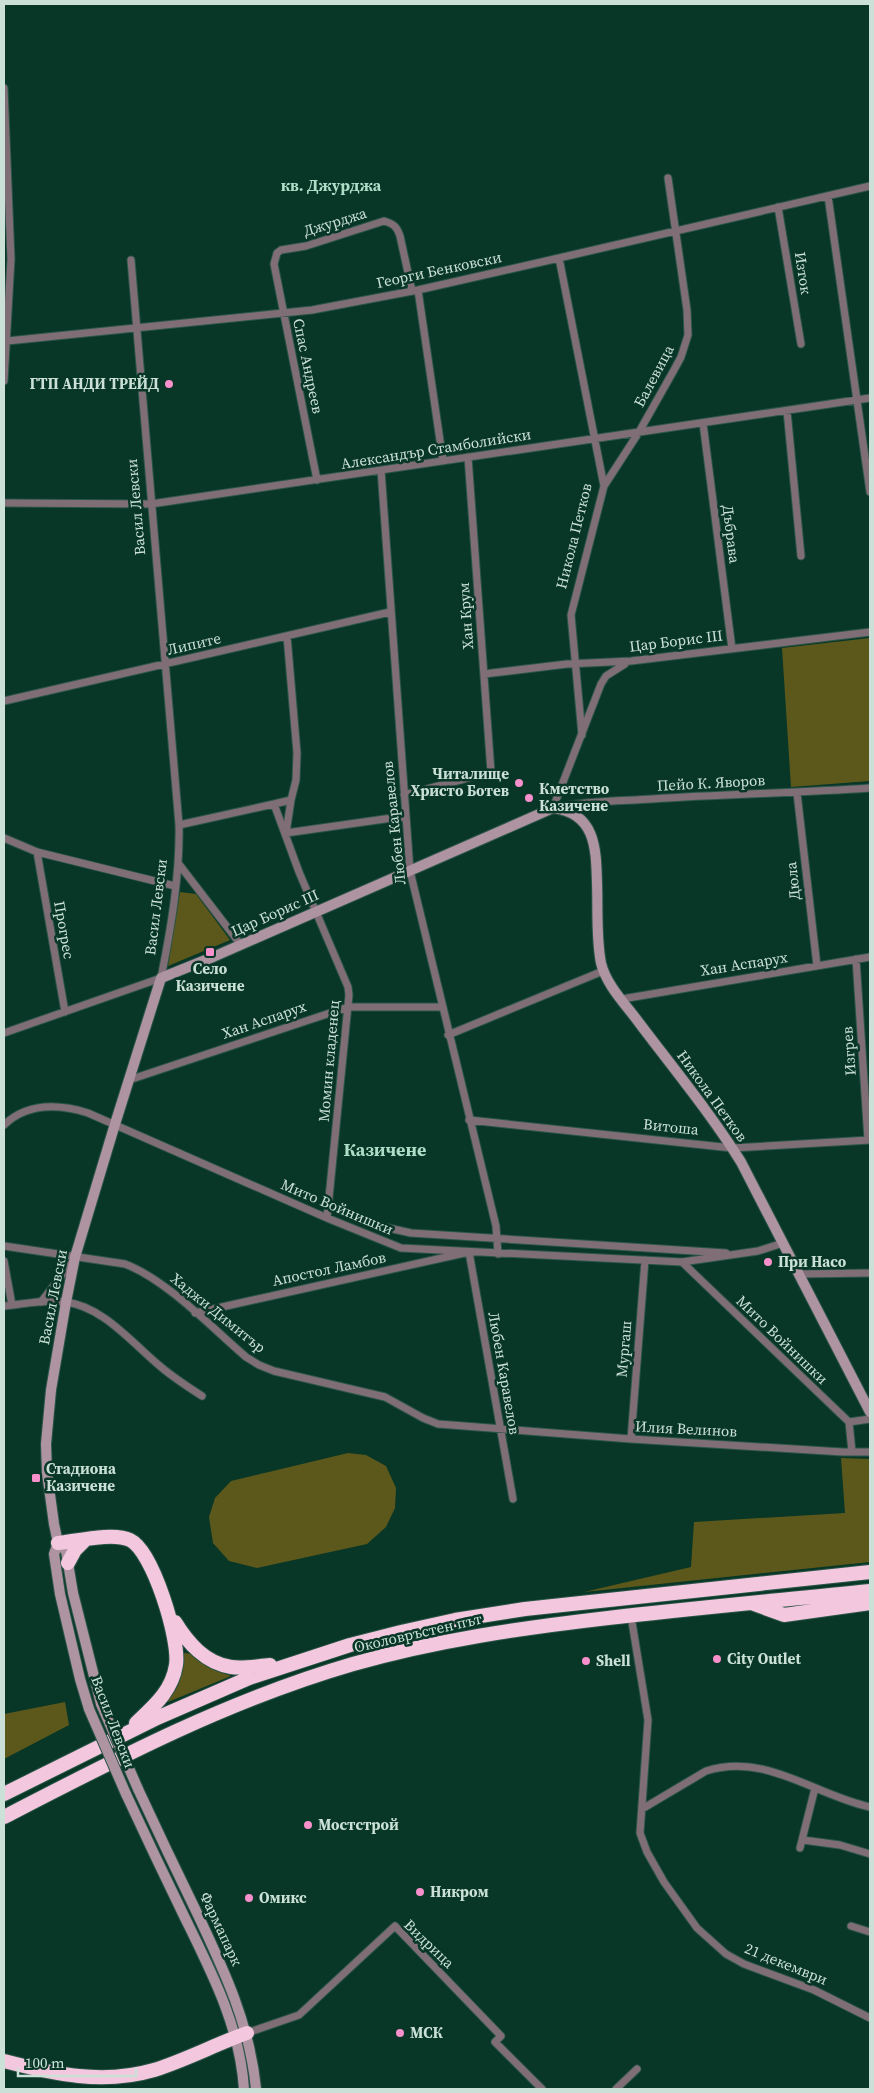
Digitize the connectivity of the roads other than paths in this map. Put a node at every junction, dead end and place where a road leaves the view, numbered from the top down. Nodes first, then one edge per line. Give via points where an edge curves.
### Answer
1 (4, 88) edge
2 (668, 178) dead end
3 (870, 186) edge
4 (828, 196) junction
5 (778, 207) junction
6 (676, 232) junction
7 (274, 258) joint
8 (559, 258) junction
9 (132, 260) dead end
10 (415, 290) junction
11 (283, 314) junction
12 (136, 328) junction
13 (7, 341) junction
14 (801, 344) dead end
15 (4, 382) edge
16 (870, 398) edge
17 (858, 400) junction
18 (787, 410) junction
19 (703, 423) junction
20 (639, 432) junction
21 (594, 439) junction
22 (468, 457) junction
23 (444, 461) junction
24 (381, 470) junction
25 (318, 480) junction
26 (604, 486) junction
27 (870, 492) edge
28 (4, 503) edge
29 (151, 504) junction
30 (801, 556) dead end
31 (390, 612) junction
32 (870, 632) edge
33 (287, 636) junction
34 (732, 649) junction
35 (631, 661) junction
36 (574, 664) junction
37 (165, 665) junction
38 (484, 674) junction
39 (4, 701) edge
40 (582, 734) junction
41 (870, 788) edge
42 (404, 794) junction
43 (797, 794) junction
44 (290, 800) junction
45 (274, 804) junction
46 (553, 808) junction
47 (406, 816) junction
48 (179, 824) junction
49 (286, 833) junction
50 (4, 838) edge
51 (37, 852) junction
52 (178, 863) junction
53 (410, 871) junction
54 (175, 886) junction
55 (316, 911) junction
56 (241, 945) junction
57 (870, 957) edge
58 (856, 960) junction
59 (816, 966) junction
60 (603, 971) junction
61 (161, 978) junction
62 (622, 999) junction
63 (348, 1007) junction
64 (442, 1008) junction
65 (64, 1012) junction
66 (4, 1033) edge
67 (448, 1035) junction
68 (129, 1080) junction
69 (469, 1120) junction
70 (115, 1124) junction
71 (4, 1125) edge
72 (869, 1140) edge
73 (732, 1148) junction
74 (329, 1204) junction
75 (327, 1218) junction
76 (498, 1238) junction
77 (783, 1243) junction
78 (4, 1246) edge
79 (469, 1252) junction
80 (498, 1254) junction
81 (737, 1254) junction
82 (76, 1257) junction
83 (645, 1260) junction
84 (4, 1261) edge
85 (682, 1262) junction
86 (870, 1273) edge
87 (799, 1274) junction
88 (41, 1302) junction
89 (66, 1302) junction
90 (12, 1305) junction
91 (4, 1306) edge
92 (194, 1313) junction
93 (202, 1396) dead end
94 (870, 1412) edge
95 (870, 1420) edge
96 (849, 1422) junction
97 (500, 1430) junction
98 (631, 1439) junction
99 (852, 1452) junction
100 (870, 1452) edge
101 (513, 1498) dead end
102 (85, 1540) junction
103 (58, 1543) junction
104 (68, 1562) junction
105 (870, 1572) edge
106 (870, 1591) edge
107 (754, 1603) junction
108 (870, 1603) edge
109 (169, 1613) junction
110 (631, 1616) junction
111 (288, 1664) junction
112 (124, 1734) junction
113 (814, 1788) junction
114 (138, 1789) joint
115 (4, 1794) edge
116 (126, 1794) joint
117 (870, 1807) edge
118 (642, 1809) junction
119 (4, 1817) edge
120 (804, 1840) junction
121 (800, 1848) dead end
122 (870, 1854) edge
123 (851, 1926) dead end
124 (870, 1932) edge
125 (870, 2018) edge
126 (242, 2035) junction
127 (4, 2061) edge
128 (637, 2069) dead end
129 (244, 2089) edge
130 (256, 2089) edge
131 (542, 2089) edge
132 (616, 2089) edge

1 - 13 street via 11,259
2 - 6 street, Балевица
3 - 4 street, Георги Бенковски
4 - 5 street, Георги Бенковски
4 - 17 street
5 - 6 street, Георги Бенковски
5 - 14 street, Изток
6 - 8 street, Георги Бенковски
6 - 20 street, Балевица via 688,335 681,358
7 - 10 street, Джурджа via 282,250 306,246 384,221 398,228
7 - 11 street, Спас Андреев
8 - 10 street, Георги Бенковски
8 - 21 street, Никола Петков
9 - 12 street, Васил Левски
10 - 11 street, Георги Бенковски
10 - 23 street
11 - 12 street, Георги Бенковски
11 - 25 street, Спас Андреев
12 - 13 street, Георги Бенковски
12 - 29 street, Васил Левски
13 - 15 street
16 - 17 street, Александър Стамболийски
17 - 18 street, Александър Стамболийски
17 - 27 street
18 - 19 street, Александър Стамболийски
18 - 30 street
19 - 20 street, Александър Стамболийски
19 - 34 street, Дъбрава
20 - 21 street, Александър Стамболийски
20 - 26 street, Балевица
21 - 22 street, Александър Стамболийски
21 - 26 street, Никола Петков
22 - 23 street, Александър Стамболийски
22 - 38 street, Хан Крум
23 - 24 street, Александър Стамболийски
24 - 25 street, Александър Стамболийски
24 - 31 street, Любен Каравелов
25 - 29 street, Александър Стамболийски
26 - 36 street, Никола Петков via 571,615
28 - 29 street, Александър Стамболийски
29 - 37 street, Васил Левски
31 - 33 street, Липите
31 - 42 street, Любен Каравелов
32 - 34 street, Цар Борис III
33 - 37 street, Липите
33 - 44 street via 297,753 296,780
34 - 35 street, Цар Борис III
35 - 36 street, Цар Борис III
35 - 40 street via 606,676
36 - 38 street, Цар Борис III
36 - 40 street, Никола Петков
37 - 39 street, Липите
37 - 48 street, Васил Левски
38 - 42 street, Хан Крум via 491,772
40 - 46 street
41 - 43 street, Пейо К. Яворов
42 - 47 street, Любен Каравелов
43 - 46 street, Пейо К. Яворов via 736,794 583,803
43 - 59 street, Дюла
44 - 45 street
44 - 49 street
45 - 48 street
45 - 49 street, Момин кладенец
46 - 53 street, Цар Борис III
46 - 60 street, Никола Петков via 576,815 587,826 594,843
47 - 49 street
47 - 53 street, Любен Каравелов
48 - 52 street, Васил Левски
49 - 55 street, Момин кладенец
50 - 51 street
51 - 54 street
51 - 65 street, Прогрес
52 - 54 street, Васил Левски
52 - 56 street
53 - 55 street, Цар Борис III
53 - 64 street, Любен Каравелов
54 - 61 street, Васил Левски
55 - 56 street, Цар Борис III
55 - 63 street, Момин кладенец via 348,987
56 - 61 street, Цар Борис III
57 - 58 street, Хан Аспарух
58 - 59 street, Хан Аспарух
58 - 72 street, Изгрев
59 - 62 street, Хан Аспарух
60 - 62 street, Никола Петков
60 - 67 street
61 - 65 street, Цар Борис III
61 - 68 street, Васил Левски
62 - 73 street, Никола Петков
63 - 64 street, Хан Аспарух
63 - 68 street, Хан Аспарух
63 - 74 street, Момин кладенец
64 - 67 street, Любен Каравелов
65 - 66 street, Цар Борис III
67 - 69 street, Любен Каравелов
68 - 70 street, Васил Левски
69 - 73 street, Витоша
69 - 76 street, Любен Каравелов
70 - 71 street, Мито Войнишки via 69,1107 54,1106 24,1111
70 - 75 street, Мито Войнишки
70 - 82 street, Васил Левски
72 - 73 street, Витоша
73 - 77 street, Никола Петков
74 - 75 street, Момин кладенец
74 - 76 street, Мито Войнишки via 396,1231
75 - 79 street, Мито Войнишки via 401,1248
76 - 80 street, Любен Каравелов
76 - 81 street, Мито Войнишки
77 - 81 street, Мито Войнишки
77 - 87 street, Никола Петков
78 - 82 street, Хаджи Димитър
79 - 80 street, Мито Войнишки
79 - 92 street, Апостол Ламбов
79 - 97 street, Любен Каравелов
80 - 83 street, Мито Войнишки
81 - 85 street, Мито Войнишки
82 - 88 street
82 - 89 street, Васил Левски
82 - 92 street, Хаджи Димитър via 125,1264 140,1270
83 - 85 street, Мито Войнишки
83 - 98 street, Мургаш
84 - 90 street
85 - 96 street, Мито Войнишки
86 - 87 street
87 - 94 street, Никола Петков
88 - 89 street
88 - 90 street
89 - 93 street via 84,1306 97,1314
89 - 103 street, Васил Левски via 51,1390 46,1444
90 - 91 street
92 - 97 street, Хаджи Димитър via 246,1357 274,1371 385,1397 438,1424
95 - 96 street
96 - 99 street
97 - 98 street, Илия Велинов
97 - 101 street, Любен Каравелов
98 - 99 street, Илия Велинов
99 - 100 street, Илия Велинов
102 - 103 highway
102 - 104 highway
102 - 109 highway via 121,1537 137,1545 152,1570
103 - 104 street, Васил Левски via 66,1551
103 - 116 street, Васил Левски, bridge via 54,1554 60,1594 80,1679 89,1709
104 - 114 street, Васил Левски, bridge via 101,1704
105 - 111 highway, Околовръстен път via 492,1613 401,1632
106 - 107 highway, Околовръстен път
107 - 108 highway via 784,1615
107 - 110 highway, Околовръстен път
109 - 111 highway via 190,1644 214,1662 232,1668
109 - 112 highway via 176,1650 172,1679 166,1693
110 - 118 street via 648,1720
110 - 119 highway, Околовръстен път via 458,1639 405,1650 281,1687 197,1721
111 - 112 highway, Околовръстен път via 212,1693
112 - 115 highway, Околовръстен път
113 - 117 street
113 - 118 street via 764,1769 714,1768
113 - 120 street
114 - 126 street, Фармапарк via 224,1973
116 - 126 street, Фармапарк via 226,2009
118 - 125 street, 21 декември via 642,1842 681,1907 710,1941 744,1964 814,1990
120 - 121 street
120 - 122 street via 840,1845
123 - 124 street
126 - 127 highway via 153,2070 112,2077 68,2076
126 - 129 street, Фармапарк
126 - 130 street, Фармапарк
126 - 131 street, Видрица via 299,2015 395,1926 501,2036 495,2042
128 - 132 street

